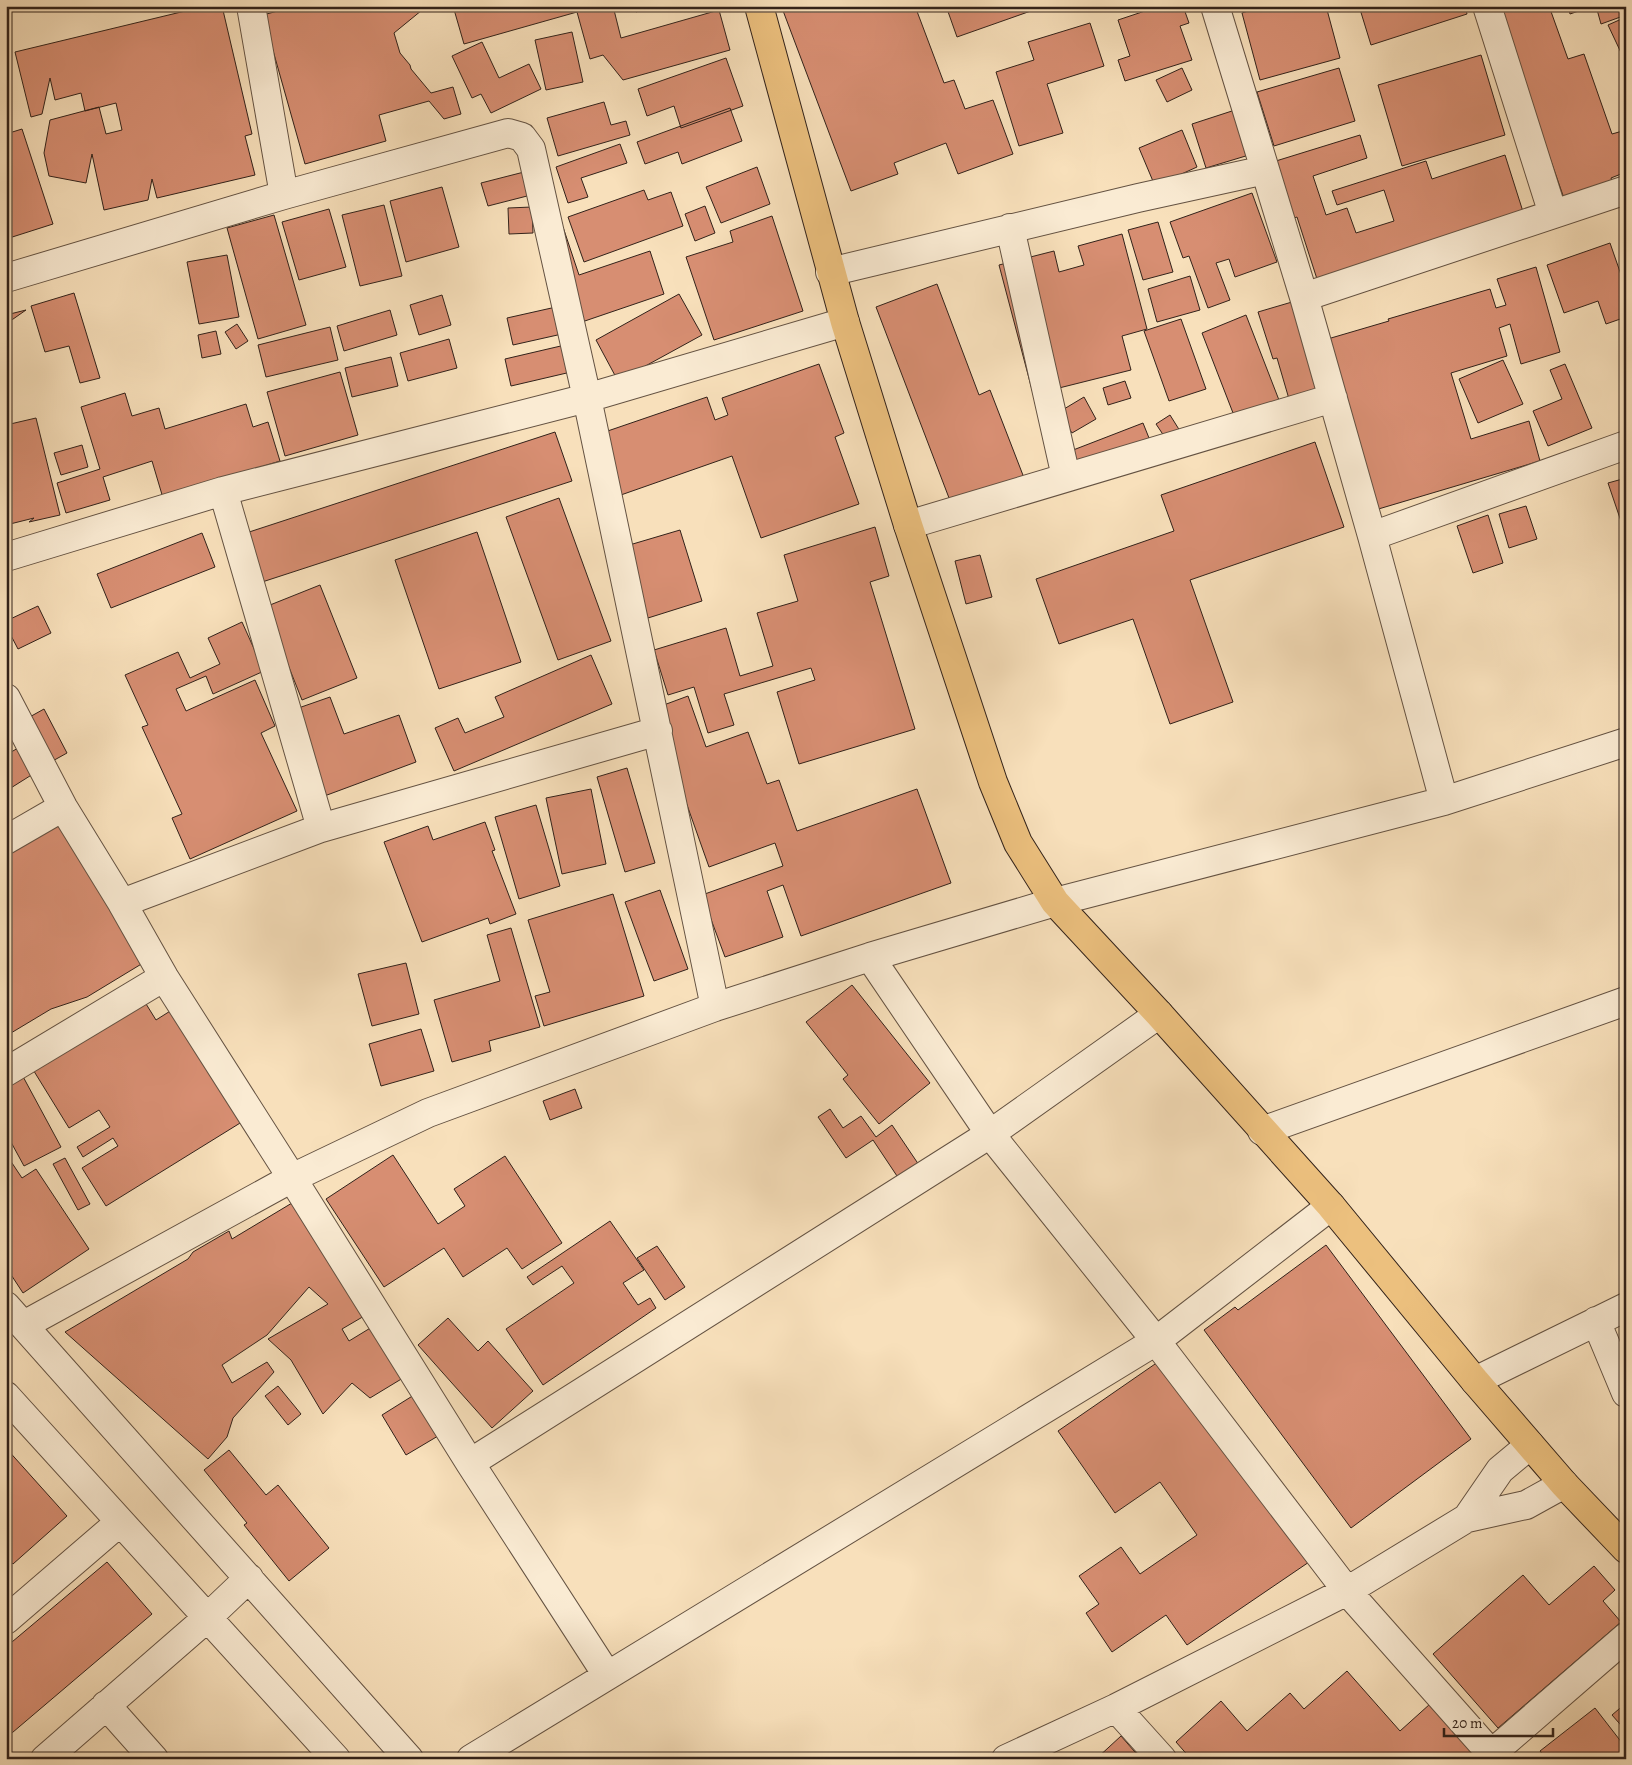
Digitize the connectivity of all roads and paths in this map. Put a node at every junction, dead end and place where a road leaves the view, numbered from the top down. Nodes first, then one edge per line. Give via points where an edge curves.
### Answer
1 (251, 6) edge
2 (759, 6) edge
3 (1215, 6) edge
4 (1487, 6) edge
5 (1265, 170) junction
6 (1626, 190) edge
7 (284, 195) junction
8 (1553, 214) junction
9 (1010, 228) junction
10 (830, 272) junction
11 (6, 278) edge
12 (1304, 297) junction
13 (844, 322) junction
14 (587, 398) junction
15 (1333, 398) junction
16 (1626, 445) edge
17 (1066, 478) junction
18 (223, 491) junction
19 (908, 525) junction
20 (1372, 536) junction
21 (6, 557) edge
22 (6, 698) edge
23 (658, 731) junction
24 (1626, 742) edge
25 (1444, 801) junction
26 (63, 807) junction
27 (321, 828) junction
28 (6, 840) edge
29 (1055, 902) junction
30 (122, 903) junction
31 (870, 957) junction
32 (164, 977) junction
33 (1626, 1001) edge
34 (715, 1006) junction
35 (1159, 1014) junction
36 (6, 1072) edge
37 (1262, 1131) junction
38 (990, 1134) junction
39 (292, 1178) junction
40 (1331, 1206) junction
41 (1626, 1307) edge
42 (15, 1316) edge
43 (1596, 1321) junction
44 (1156, 1341) junction
45 (1475, 1381) junction
46 (1626, 1393) edge
47 (6, 1396) edge
48 (1530, 1445) junction
49 (470, 1463) junction
50 (1564, 1484) junction
51 (1467, 1518) junction
52 (120, 1522) junction
53 (1626, 1548) edge
54 (249, 1578) junction
55 (1347, 1591) junction
56 (10, 1609) edge
57 (207, 1618) junction
58 (1626, 1637) edge
59 (607, 1675) junction
60 (106, 1705) junction
61 (1116, 1708) junction
62 (1494, 1756) edge
63 (45, 1759) edge
64 (154, 1759) edge
65 (336, 1759) edge
66 (409, 1759) edge
67 (471, 1759) edge
68 (1006, 1759) edge
69 (1162, 1759) edge

1 - 7 street
2 - 10 main road
3 - 5 street
4 - 8 street
5 - 9 street
5 - 12 street
6 - 8 street
7 - 11 street
7 - 14 street via 508,133 522,137 530,149
8 - 12 street
9 - 10 street
9 - 17 street
10 - 13 main road
12 - 15 street
13 - 14 street
13 - 19 main road
14 - 18 street
14 - 23 street
15 - 17 street
15 - 20 street
16 - 20 street
17 - 19 street
18 - 21 street
18 - 27 street
19 - 29 main road via 993,782 1018,843
20 - 25 street
22 - 26 street
23 - 27 street
23 - 34 street
24 - 25 street
25 - 29 street
26 - 28 street
26 - 30 street
27 - 30 street
29 - 31 street
29 - 35 main road
30 - 32 street
31 - 34 street
31 - 38 street
32 - 36 street
32 - 39 street
33 - 37 street
34 - 39 street via 428,1113
35 - 37 main road
35 - 38 street
37 - 40 main road
38 - 44 street
38 - 49 street
39 - 42 street
39 - 49 street
40 - 44 street
40 - 45 main road
41 - 43 street
42 - 54 street
43 - 45 street
43 - 46 street
44 - 55 street
44 - 59 street
45 - 48 main road
47 - 52 street
48 - 50 main road
48 - 51 street via 1500,1470
49 - 59 street
50 - 51 street via 1526,1505
50 - 53 main road
51 - 55 street
52 - 56 street
52 - 57 street
54 - 57 street
54 - 66 street
55 - 61 street
55 - 62 street
57 - 60 street
57 - 65 street
58 - 62 street
59 - 67 street
60 - 63 street
60 - 64 street
61 - 68 street
61 - 69 street

